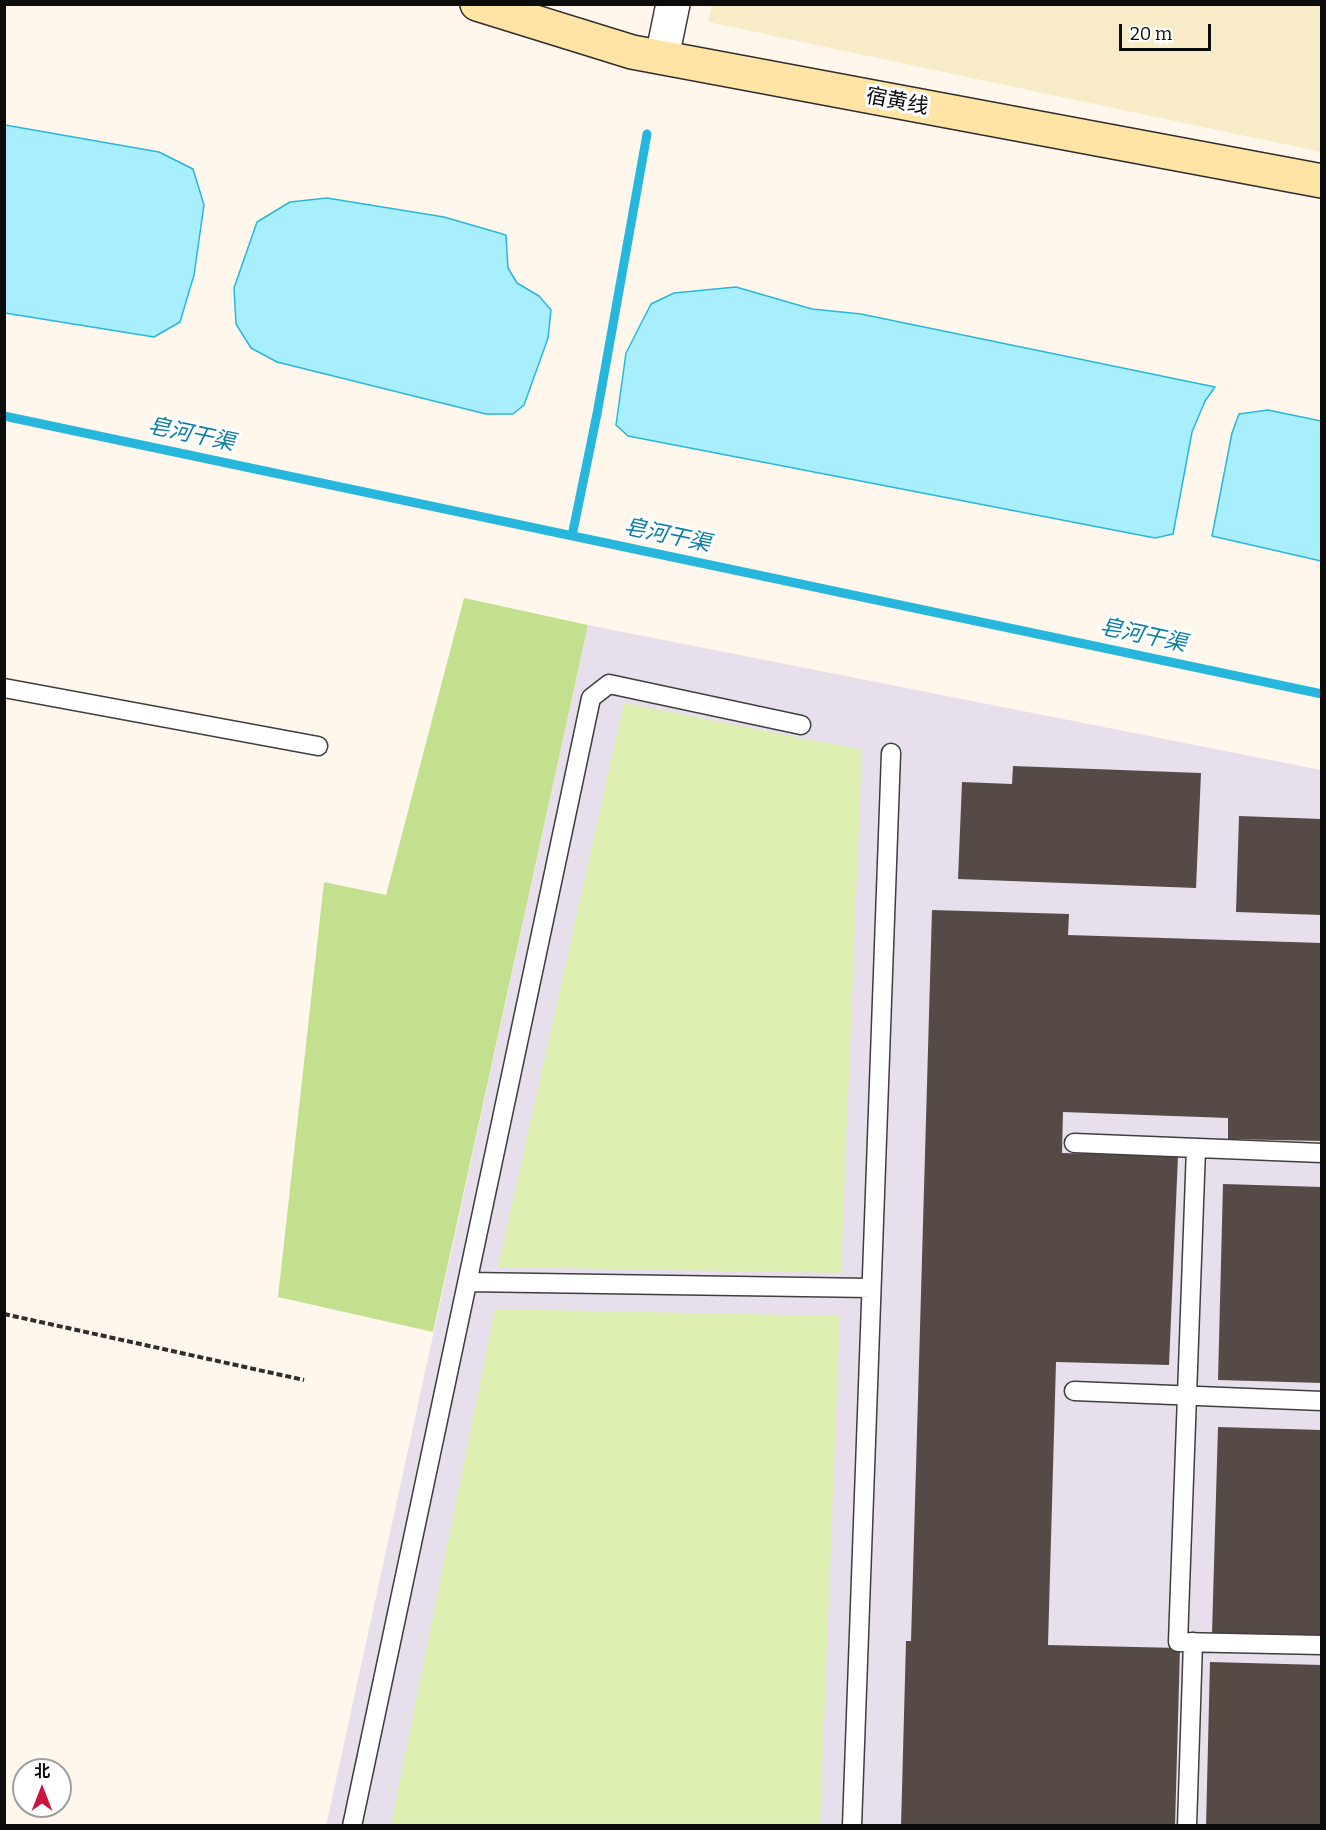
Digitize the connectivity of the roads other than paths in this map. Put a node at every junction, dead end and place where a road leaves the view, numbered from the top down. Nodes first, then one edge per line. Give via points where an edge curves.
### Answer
1 (477, 4) edge
2 (673, 4) edge
3 (531, 12) edge
4 (662, 57) junction
5 (1322, 181) edge
6 (4, 687) edge
7 (801, 725) dead end
8 (318, 746) dead end
9 (891, 753) dead end
10 (1074, 1143) dead end
11 (1196, 1148) junction
12 (1322, 1153) edge
13 (468, 1282) junction
14 (872, 1288) junction
15 (1074, 1391) dead end
16 (1187, 1395) junction
17 (1322, 1401) edge
18 (1193, 1642) junction
19 (1322, 1645) edge
20 (352, 1826) edge
21 (852, 1826) edge
22 (1187, 1826) edge

1 - 3 main road, 宿黄线
2 - 4 street
3 - 4 main road, 宿黄线 via 632,52
4 - 5 main road, 宿黄线
6 - 8 lane
7 - 13 lane via 609,684 591,698
9 - 14 lane
10 - 11 lane
11 - 12 lane
11 - 16 lane
13 - 14 lane
13 - 20 lane
14 - 21 lane
15 - 16 lane
16 - 17 lane
16 - 18 lane via 1178,1642
18 - 19 lane
18 - 22 lane

